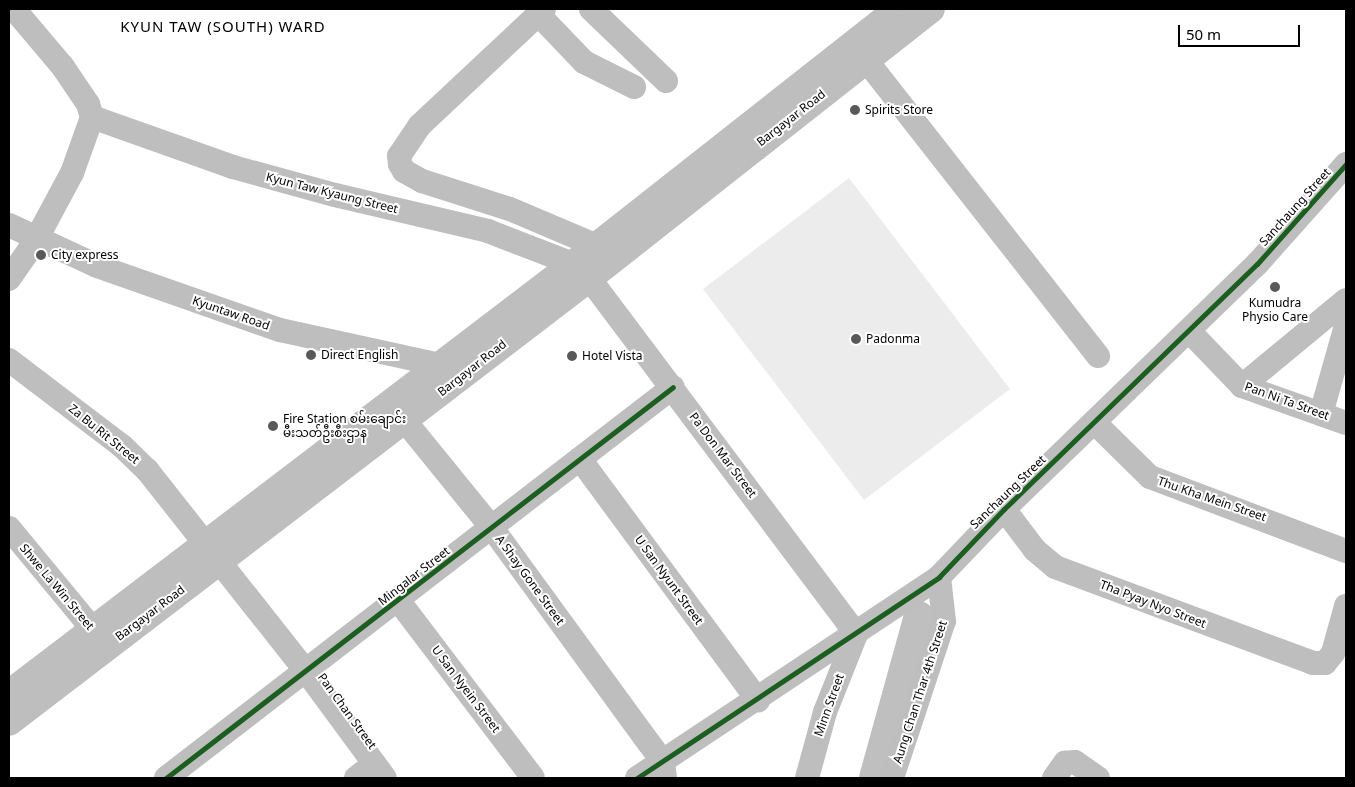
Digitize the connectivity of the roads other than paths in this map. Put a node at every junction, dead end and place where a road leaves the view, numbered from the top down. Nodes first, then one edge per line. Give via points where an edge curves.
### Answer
1 (14, 9) edge
2 (591, 9) edge
3 (898, 9) edge
4 (931, 9) edge
5 (541, 12) edge
6 (858, 51) junction
7 (666, 81) dead end
8 (634, 87) dead end
9 (92, 117) junction
10 (738, 147) junction
11 (1346, 164) edge
12 (9, 225) edge
13 (36, 240) junction
14 (597, 246) junction
15 (581, 271) junction
16 (9, 279) edge
17 (1346, 301) edge
18 (1190, 332) junction
19 (1098, 356) dead end
20 (9, 360) edge
21 (449, 372) junction
22 (1242, 386) junction
23 (673, 388) junction
24 (398, 412) junction
25 (1321, 414) junction
26 (1095, 423) junction
27 (1346, 423) edge
28 (580, 459) junction
29 (1004, 509) junction
30 (9, 528) edge
31 (492, 528) junction
32 (1346, 550) edge
33 (213, 552) junction
34 (939, 577) junction
35 (398, 600) junction
36 (1346, 606) edge
37 (856, 634) junction
38 (99, 637) junction
39 (306, 671) junction
40 (9, 694) edge
41 (758, 700) junction
42 (9, 722) edge
43 (664, 770) edge
44 (371, 774) edge
45 (166, 778) edge
46 (533, 778) edge
47 (637, 778) edge
48 (807, 778) edge
49 (892, 778) edge
50 (1054, 778) edge
51 (1098, 778) edge

1 - 9 street via 63,67 88,104
2 - 7 street
3 - 6 main road, Bargayar Road
4 - 6 main road, Bargayar Road
5 - 8 street via 584,62
5 - 14 street via 420,125 399,156 400,164 404,171 422,181 510,209
6 - 10 main road, Bargayar Road
6 - 19 street
9 - 13 street via 72,173
9 - 15 street, Kyun Taw Kyaung Street via 233,167 335,195 488,230
10 - 14 main road, Bargayar Road
10 - 15 main road, Bargayar Road
11 - 18 street, Sanchaung Street via 1257,264
12 - 13 street, Kyuntaw Road
13 - 16 street
13 - 21 street, Kyuntaw Road via 97,266 280,330
14 - 15 main road, Bargayar Road
15 - 21 main road, Bargayar Road
15 - 23 street, Pa Don Mar Street
17 - 22 street
17 - 25 street via 1345,329
18 - 22 street, Pan Ni Ta Street
18 - 26 street, Sanchaung Street
20 - 33 street, Za Bu Rit Street via 122,446 147,470
21 - 24 main road, Bargayar Road
22 - 25 street, Pan Ni Ta Street
23 - 28 street, Mingalar Street
23 - 37 street, Pa Don Mar Street
24 - 31 street, A Shay Gone Street
24 - 33 main road, Bargayar Road
25 - 27 street, Pan Ni Ta Street
26 - 29 street, Sanchaung Street
26 - 32 street, Thu Kha Mein Street via 1150,478
28 - 31 street, Mingalar Street
28 - 41 street, U San Nyunt Street
29 - 34 street, Sanchaung Street
29 - 36 street, Tha Pyay Nyo Street via 1035,550 1056,567 1313,663 1325,663 1333,653
30 - 38 street, Shwe La Win Street
31 - 35 street, Mingalar Street
31 - 43 street, A Shay Gone Street
33 - 38 main road, Bargayar Road
33 - 39 street, Pan Chan Street
34 - 37 street, Sanchaung Street
34 - 49 street, Aung Chan Thar 4th Street via 944,621
35 - 39 street, Mingalar Street
35 - 46 street, U San Nyein Street
37 - 41 street, Sanchaung Street
37 - 48 street, Minn Street via 825,712
38 - 40 main road, Bargayar Road
38 - 42 main road, Bargayar Road
39 - 44 street, Pan Chan Street
39 - 45 street, Mingalar Street
41 - 43 street, Sanchaung Street
43 - 47 street, Sanchaung Street
50 - 51 street via 1065,763 1075,762

